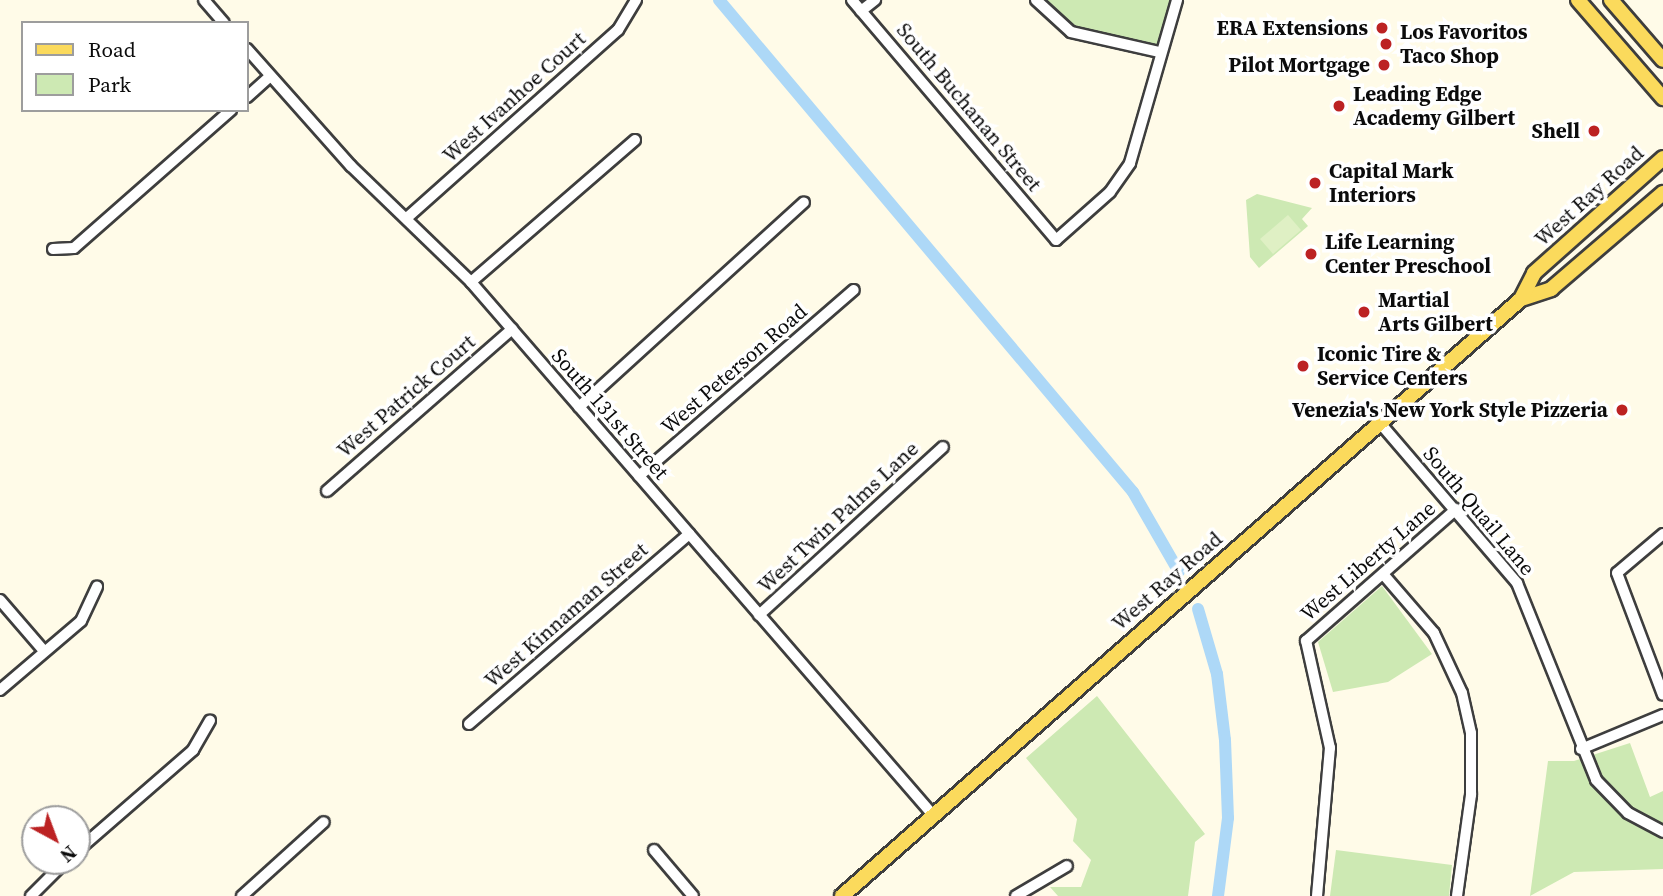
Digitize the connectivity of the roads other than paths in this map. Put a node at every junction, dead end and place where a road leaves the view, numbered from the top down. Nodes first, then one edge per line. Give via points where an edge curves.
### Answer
1 (204, 0) edge
2 (636, 0) edge
3 (852, 0) edge
4 (875, 0) edge
5 (1037, 0) edge
6 (1177, 0) edge
7 (1578, 0) edge
8 (1611, 0) edge
9 (861, 11) junction
10 (222, 21) edge
11 (248, 50) edge
12 (1160, 52) junction
13 (1663, 60) edge
14 (270, 76) junction
15 (248, 96) edge
16 (1663, 98) edge
17 (229, 112) edge
18 (635, 140) dead end
19 (1663, 159) edge
20 (1663, 193) edge
21 (804, 202) dead end
22 (409, 216) junction
23 (53, 248) dead end
24 (471, 282) junction
25 (854, 290) dead end
26 (1521, 299) junction
27 (512, 328) junction
28 (579, 407) junction
29 (1380, 423) junction
30 (943, 447) dead end
31 (639, 477) junction
32 (327, 491) dead end
33 (1456, 509) junction
34 (689, 534) junction
35 (1663, 534) edge
36 (1383, 574) junction
37 (96, 587) dead end
38 (0, 600) edge
39 (759, 615) junction
40 (44, 651) junction
41 (0, 690) edge
42 (1663, 695) edge
43 (1663, 715) edge
44 (210, 720) dead end
45 (469, 724) dead end
46 (1581, 749) junction
47 (933, 815) junction
48 (324, 822) dead end
49 (1663, 832) edge
50 (91, 838) edge
51 (654, 850) dead end
52 (1067, 866) dead end
53 (52, 875) edge
54 (31, 896) edge
55 (242, 896) edge
56 (693, 896) edge
57 (842, 896) edge
58 (1016, 896) edge
59 (1317, 896) edge
60 (1457, 896) edge

1 - 10 street
2 - 22 street, West Ivanhoe Court via 618,30
3 - 9 street, South Buchanan Street
4 - 9 street
5 - 12 street via 1072,32
6 - 12 street
7 - 16 main road
8 - 13 main road
9 - 12 street, South Buchanan Street via 1056,240 1110,192 1130,163
11 - 14 street, South 131st Street
14 - 15 street
14 - 22 street, South 131st Street via 351,166
17 - 23 street via 74,248
18 - 24 street
19 - 26 main road, West Ray Road via 1534,273
20 - 26 main road, West Ray Road via 1551,289
21 - 28 street
22 - 24 street, South 131st Street
24 - 27 street, South 131st Street
25 - 31 street, West Peterson Road
26 - 29 main road, West Ray Road
27 - 28 street, South 131st Street
27 - 32 street, West Patrick Court
28 - 31 street, South 131st Street
29 - 33 street, South Quail Lane
29 - 47 main road, West Ray Road
30 - 39 street, West Twin Palms Lane
31 - 34 street, South 131st Street
33 - 36 street, West Liberty Lane
33 - 46 street, South Quail Lane via 1517,583
34 - 39 street, South 131st Street
34 - 45 street, West Kinnaman Street
35 - 42 street via 1618,573
36 - 59 street, West Liberty Lane via 1306,641 1330,748
36 - 60 street via 1434,633 1462,693 1471,733 1471,795
37 - 40 street via 80,621
38 - 40 street
39 - 47 street, South 131st Street
40 - 41 street
43 - 46 street
44 - 50 street via 193,750
46 - 49 street, South Quail Lane via 1611,797
47 - 57 main road, West Ray Road
48 - 55 street
51 - 56 street
52 - 58 street
53 - 54 street

